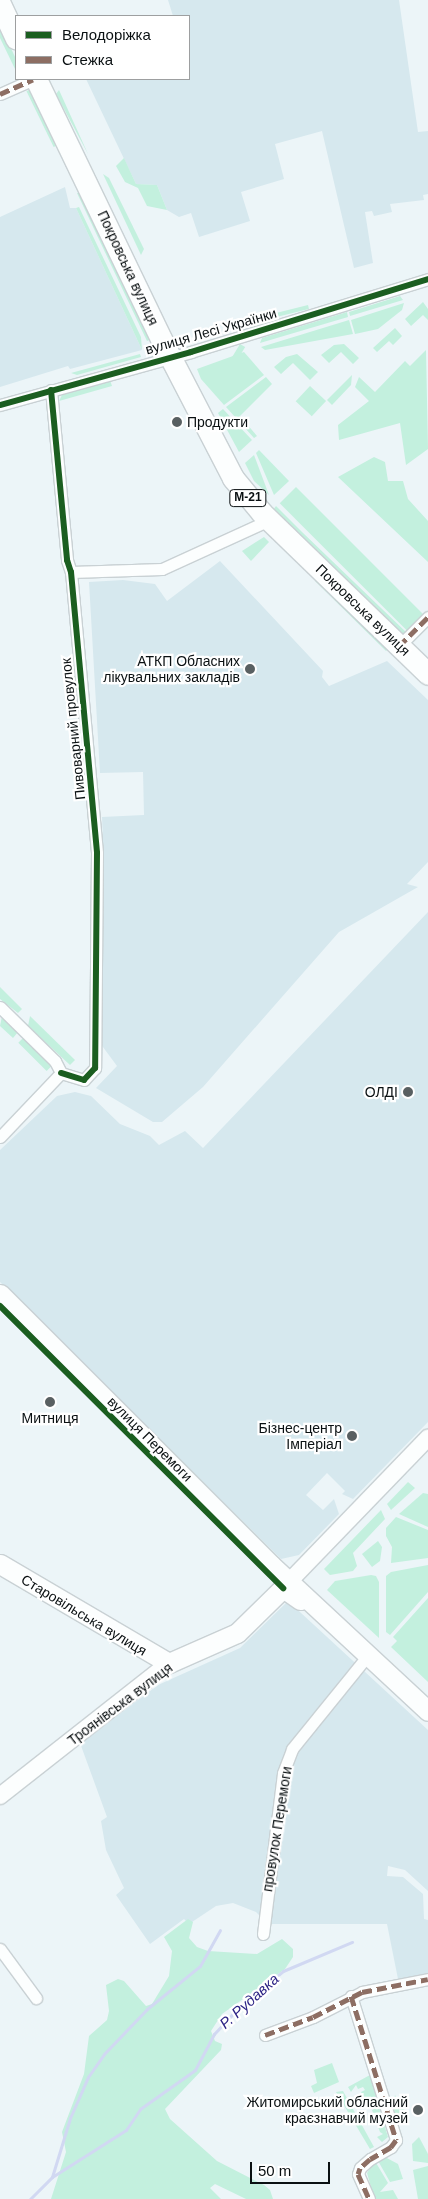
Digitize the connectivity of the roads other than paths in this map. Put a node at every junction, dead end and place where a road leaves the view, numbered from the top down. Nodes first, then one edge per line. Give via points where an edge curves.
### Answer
1 (0, 4) edge
2 (15, 36) edge
3 (32, 80) edge
4 (34, 80) edge
5 (0, 94) edge
6 (428, 280) edge
7 (171, 357) junction
8 (51, 390) junction
9 (0, 405) edge
10 (269, 520) junction
11 (72, 572) junction
12 (428, 617) edge
13 (399, 646) junction
14 (428, 674) edge
15 (0, 1007) edge
16 (61, 1073) junction
17 (0, 1137) edge
18 (0, 1294) edge
19 (0, 1306) edge
20 (428, 1438) edge
21 (0, 1564) edge
22 (286, 1585) junction
23 (364, 1660) junction
24 (169, 1664) junction
25 (428, 1711) edge
26 (428, 1721) edge
27 (0, 1796) edge
28 (264, 1934) dead end
29 (0, 1949) edge
30 (428, 1979) edge
31 (351, 1996) junction
32 (36, 1998) dead end
33 (266, 2035) dead end
34 (369, 2199) edge

1 - 2 highway
3 - 5 street
4 - 7 highway, Покровська вулиця / М-21
6 - 7 street, вулиця Лесі Українки
7 - 8 street, вулиця Лесі Українки
7 - 10 highway, Покровська вулиця / М-21 via 234,478
8 - 9 street, вулиця Лесі Українки
8 - 11 street, Пивоварний провулок via 67,560
10 - 11 street via 162,569
10 - 13 highway, Покровська вулиця / М-21
11 - 16 street, Пивоварний провулок via 97,853 95,1068 84,1080
12 - 13 street
13 - 14 highway, Покровська вулиця / М-21
15 - 16 street via 55,1061
16 - 17 street
18 - 22 main road, вулиця Перемоги
19 - 22 street, вулиця Перемоги
20 - 22 street
21 - 24 main road, Старовільська вулиця
22 - 23 main road, вулиця Перемоги
22 - 24 main road, Троянівська вулиця via 237,1633
22 - 25 main road, вулиця Перемоги
23 - 26 main road, вулиця Перемоги
23 - 28 street, провулок Перемоги via 292,1749 283,1773
24 - 27 street, Троянівська вулиця
29 - 32 street
30 - 31 street
31 - 33 street via 313,2017
31 - 34 street via 395,2134 391,2147 370,2158 360,2168 358,2174

